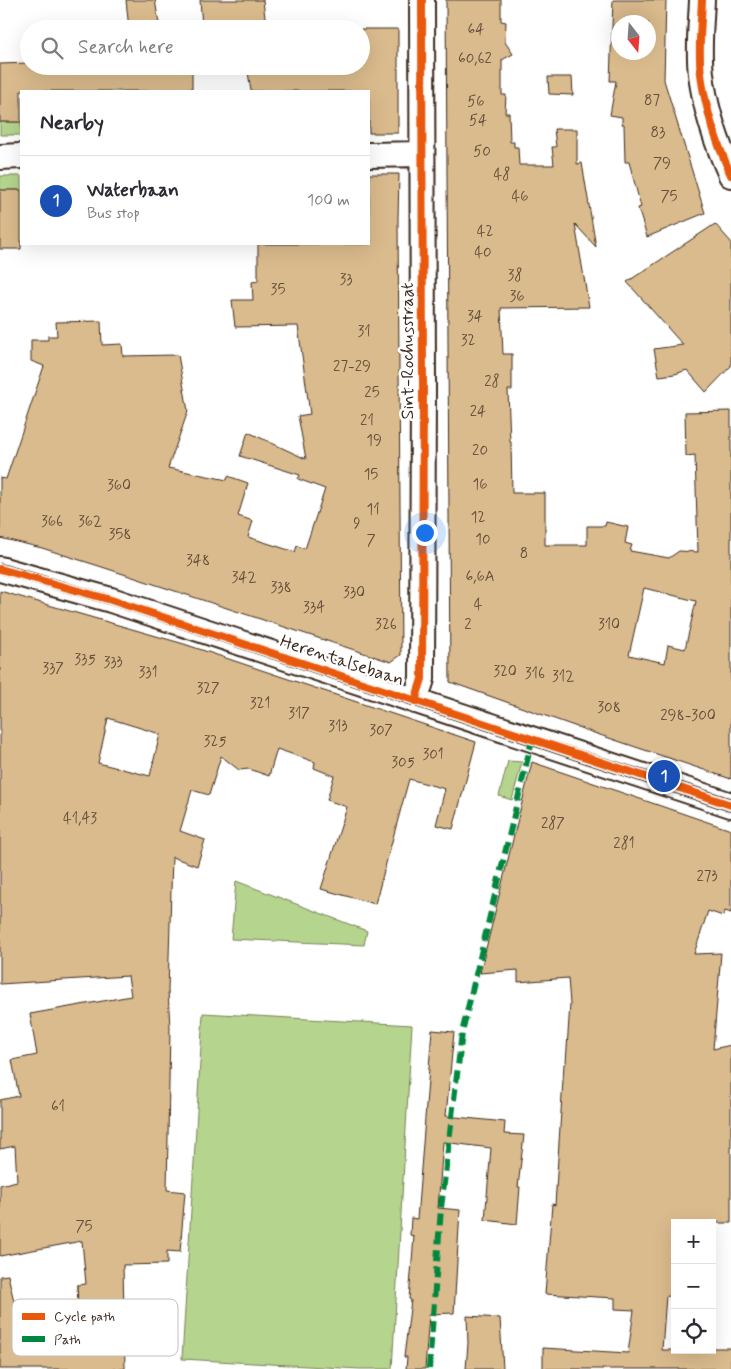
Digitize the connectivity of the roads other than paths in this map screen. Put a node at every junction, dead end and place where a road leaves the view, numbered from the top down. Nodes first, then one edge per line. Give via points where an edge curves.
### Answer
1 (422, 0) edge
2 (702, 0) edge
3 (370, 154) edge
4 (422, 154) junction
5 (0, 156) edge
6 (20, 156) edge
7 (731, 175) edge
8 (0, 569) edge
9 (415, 701) junction
10 (731, 805) edge

1 - 4 street, Sint-Rochusstraat
2 - 7 street via 701,73 705,99
3 - 4 street
4 - 9 street, Sint-Rochusstraat via 422,679
5 - 6 street
8 - 9 street, Herentalsebaan via 120,603
9 - 10 street, Herentalsebaan

